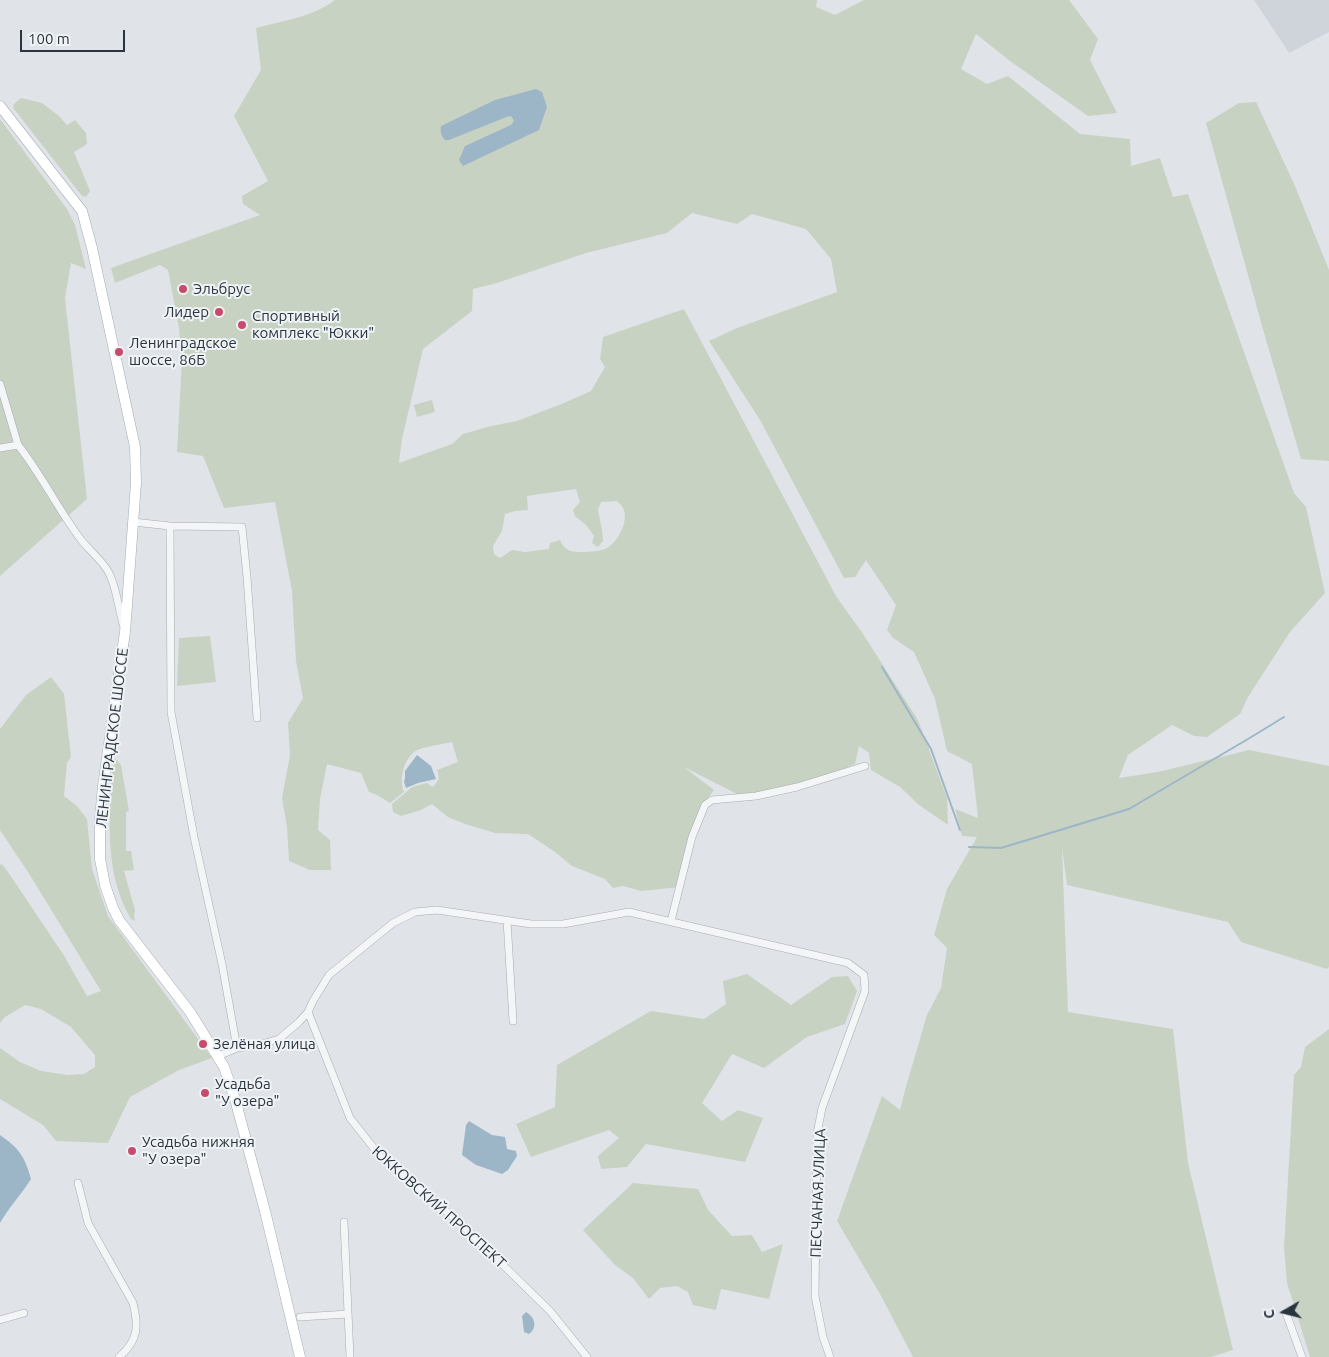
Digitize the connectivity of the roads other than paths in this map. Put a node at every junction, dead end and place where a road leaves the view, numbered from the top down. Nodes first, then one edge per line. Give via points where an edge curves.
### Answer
1 (0, 106) edge
2 (0, 384) edge
3 (18, 445) junction
4 (0, 448) edge
5 (133, 522) junction
6 (170, 526) junction
7 (125, 632) junction
8 (257, 718) dead end
9 (865, 766) dead end
10 (507, 920) junction
11 (671, 921) junction
12 (308, 1012) junction
13 (513, 1021) dead end
14 (237, 1048) junction
15 (218, 1056) junction
16 (78, 1183) dead end
17 (344, 1222) dead end
18 (24, 1313) dead end
19 (1286, 1313) dead end
20 (348, 1314) junction
21 (300, 1317) dead end
22 (0, 1320) edge
23 (119, 1357) edge
24 (300, 1357) edge
25 (350, 1357) edge
26 (587, 1357) edge
27 (830, 1357) edge
28 (1302, 1357) edge

1 - 5 main road, ЛЕНИНГРАДСКОЕ ШОССЕ via 82,211 135,447
2 - 3 street
3 - 4 street
3 - 7 street via 59,509 108,572 117,593
5 - 6 street
5 - 7 main road, ЛЕНИНГРАДСКОЕ ШОССЕ
6 - 8 street via 242,528
6 - 14 street via 171,712
7 - 15 main road, ЛЕНИНГРАДСКОЕ ШОССЕ via 103,786 101,865 113,908 120,920 190,1012
9 - 11 street via 797,787 756,796 712,800 705,805 692,837
10 - 11 street via 563,924 629,912
10 - 12 street via 437,910 415,912 393,923 329,976
10 - 13 street
11 - 27 street, ПЕСЧАНАЯ УЛИЦА via 848,963 864,975 865,992 822,1108 817,1134 815,1296
12 - 14 street via 279,1039
12 - 26 street, ЮККОВСКИЙ ПРОСПЕКТ via 350,1118 380,1156 458,1221 550,1311
14 - 15 street
15 - 24 main road, ЛЕНИНГРАДСКОЕ ШОССЕ via 239,1113
16 - 23 street via 88,1223 132,1303 136,1318 132,1344
17 - 20 street
18 - 22 street
19 - 28 street
20 - 21 street
20 - 25 street

